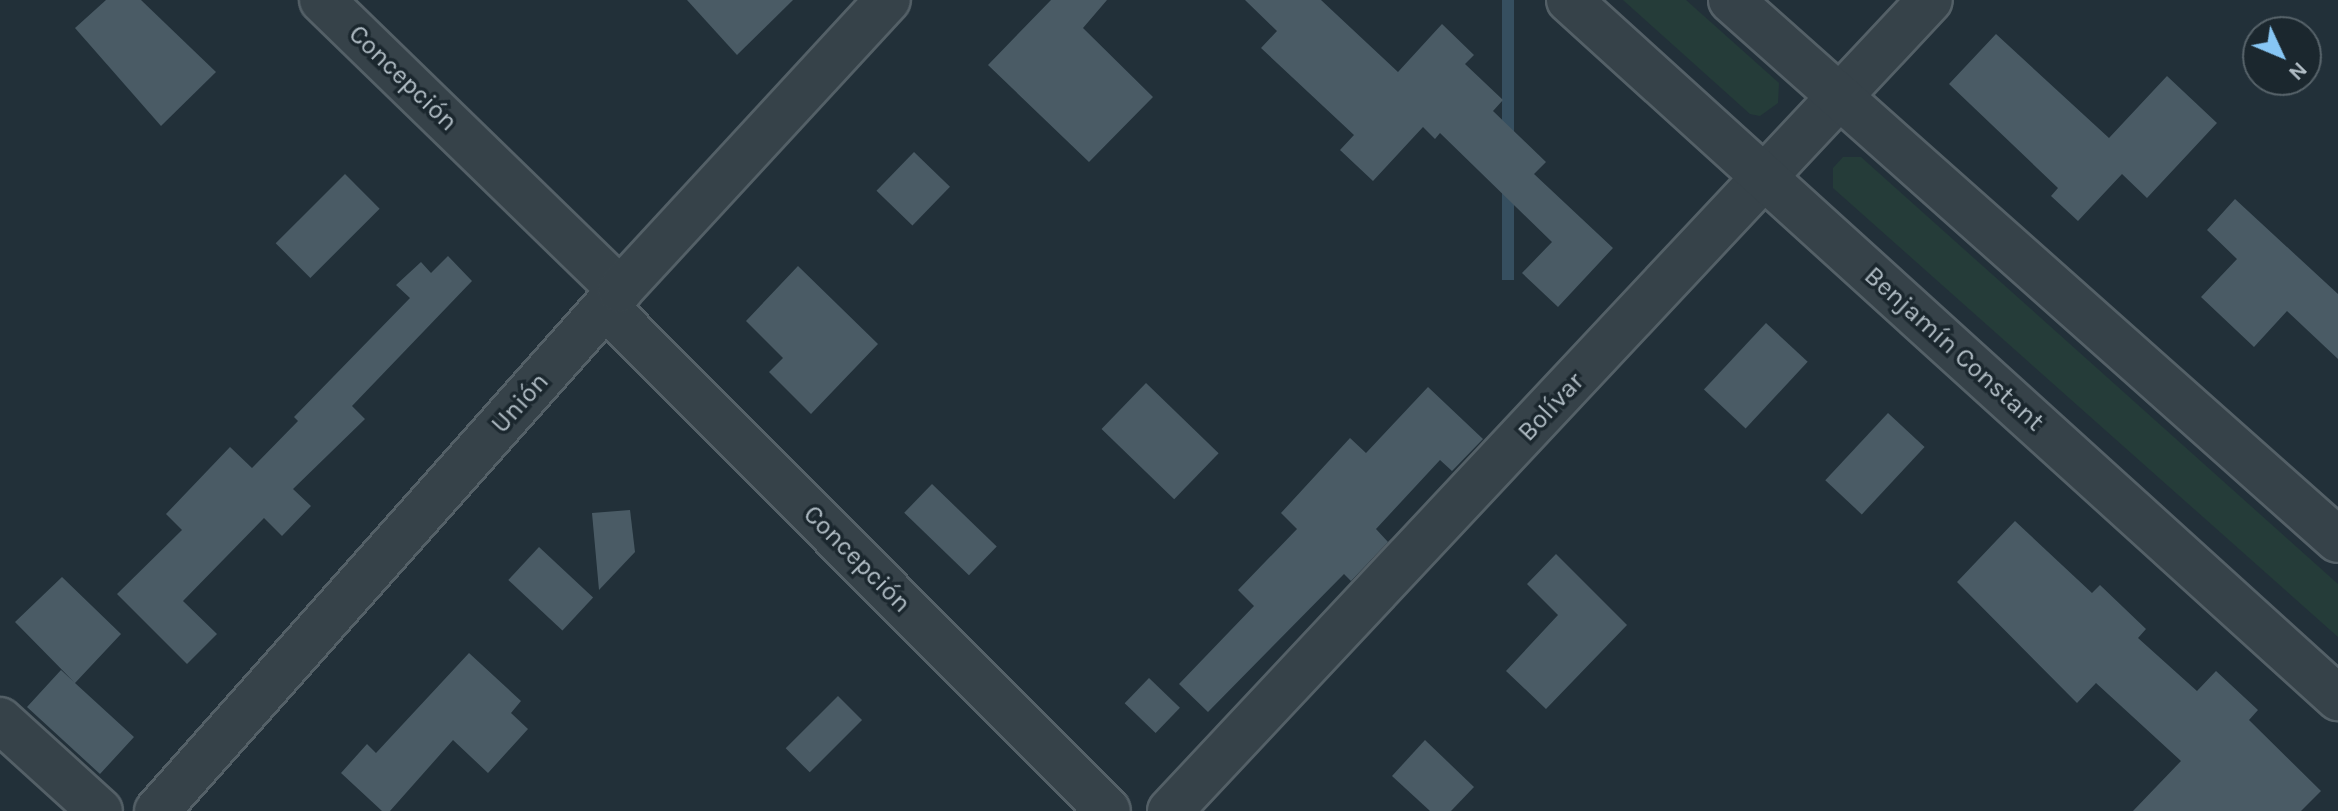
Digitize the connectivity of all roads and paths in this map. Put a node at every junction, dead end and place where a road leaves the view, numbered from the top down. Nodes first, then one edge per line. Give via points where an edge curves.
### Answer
1 (322, 0) edge
2 (888, 0) edge
3 (1569, 0) edge
4 (1731, 0) edge
5 (1930, 0) edge
6 (1841, 98) junction
7 (1767, 179) junction
8 (613, 298) junction
9 (2338, 540) edge
10 (2338, 698) edge
11 (0, 720) edge
12 (100, 811) edge
13 (157, 811) edge
14 (1108, 811) edge
15 (1170, 811) edge

1 - 8 street, Concepción
2 - 8 street, Unión
3 - 7 street, Benjamín Constant
4 - 6 street
5 - 6 street, Bolívar
6 - 7 street, Bolívar
6 - 9 street
7 - 10 street, Benjamín Constant
7 - 15 street, Bolívar
8 - 13 street, Unión
8 - 14 street, Concepción
11 - 12 street

